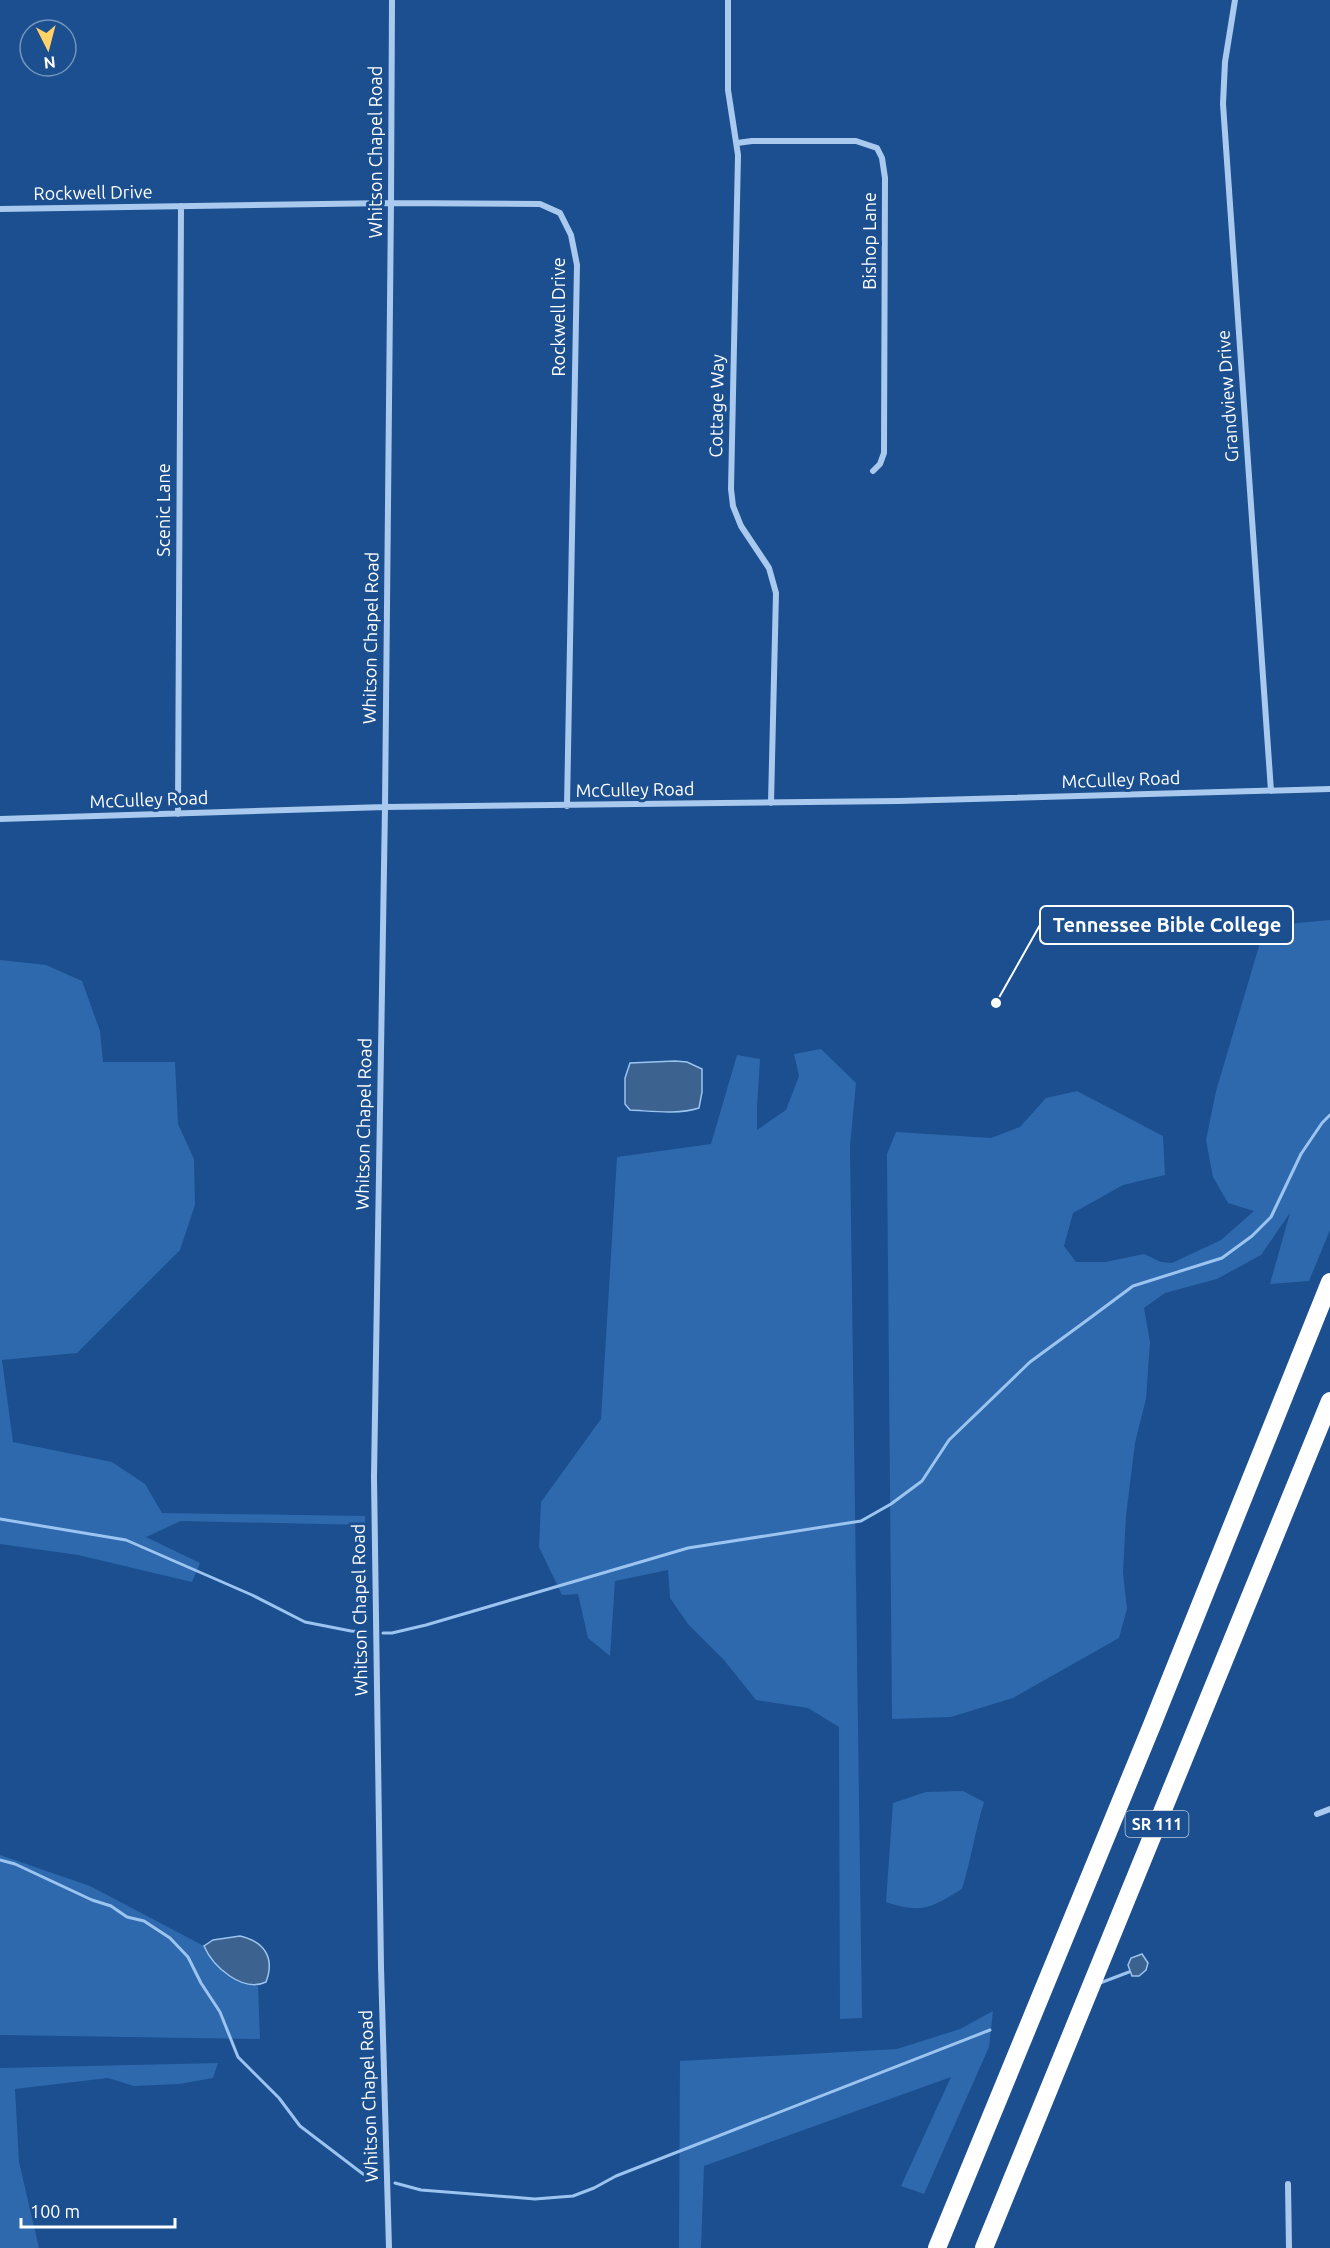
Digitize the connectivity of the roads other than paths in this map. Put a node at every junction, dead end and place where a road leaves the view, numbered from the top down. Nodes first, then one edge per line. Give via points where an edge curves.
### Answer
1 (392, 0) edge
2 (728, 0) edge
3 (1235, 0) edge
4 (737, 143) junction
5 (391, 203) junction
6 (181, 206) junction
7 (0, 209) edge
8 (873, 471) dead end
9 (1330, 789) edge
10 (1271, 791) junction
11 (771, 803) junction
12 (567, 806) junction
13 (385, 807) junction
14 (178, 814) junction
15 (0, 819) edge
16 (1330, 1282) edge
17 (1330, 1401) edge
18 (1330, 1809) edge
19 (1317, 1814) dead end
20 (1288, 2184) dead end
21 (389, 2248) edge
22 (937, 2248) edge
23 (984, 2248) edge
24 (1288, 2248) edge

1 - 5 street, Whitson Chapel Road
2 - 4 street, Cottage Way via 728,90
3 - 10 street, Grandview Drive via 1223,104
4 - 8 street, Bishop Lane via 856,141 877,148 882,158 884,453
4 - 11 street, Cottage Way via 731,489 741,526 769,568 776,593
5 - 6 street, Rockwell Drive
5 - 12 street, Rockwell Drive via 540,204 560,213 571,235 577,265
5 - 13 street, Whitson Chapel Road
6 - 7 street, Rockwell Drive
6 - 14 street, Scenic Lane
9 - 10 street, McCulley Road
10 - 11 street, McCulley Road
11 - 12 street, McCulley Road
12 - 13 street, McCulley Road
13 - 14 street, McCulley Road
13 - 21 street, Whitson Chapel Road via 374,1488
14 - 15 street, McCulley Road
16 - 22 highway, SR 111
17 - 23 highway, SR 111
18 - 19 street
20 - 24 street

